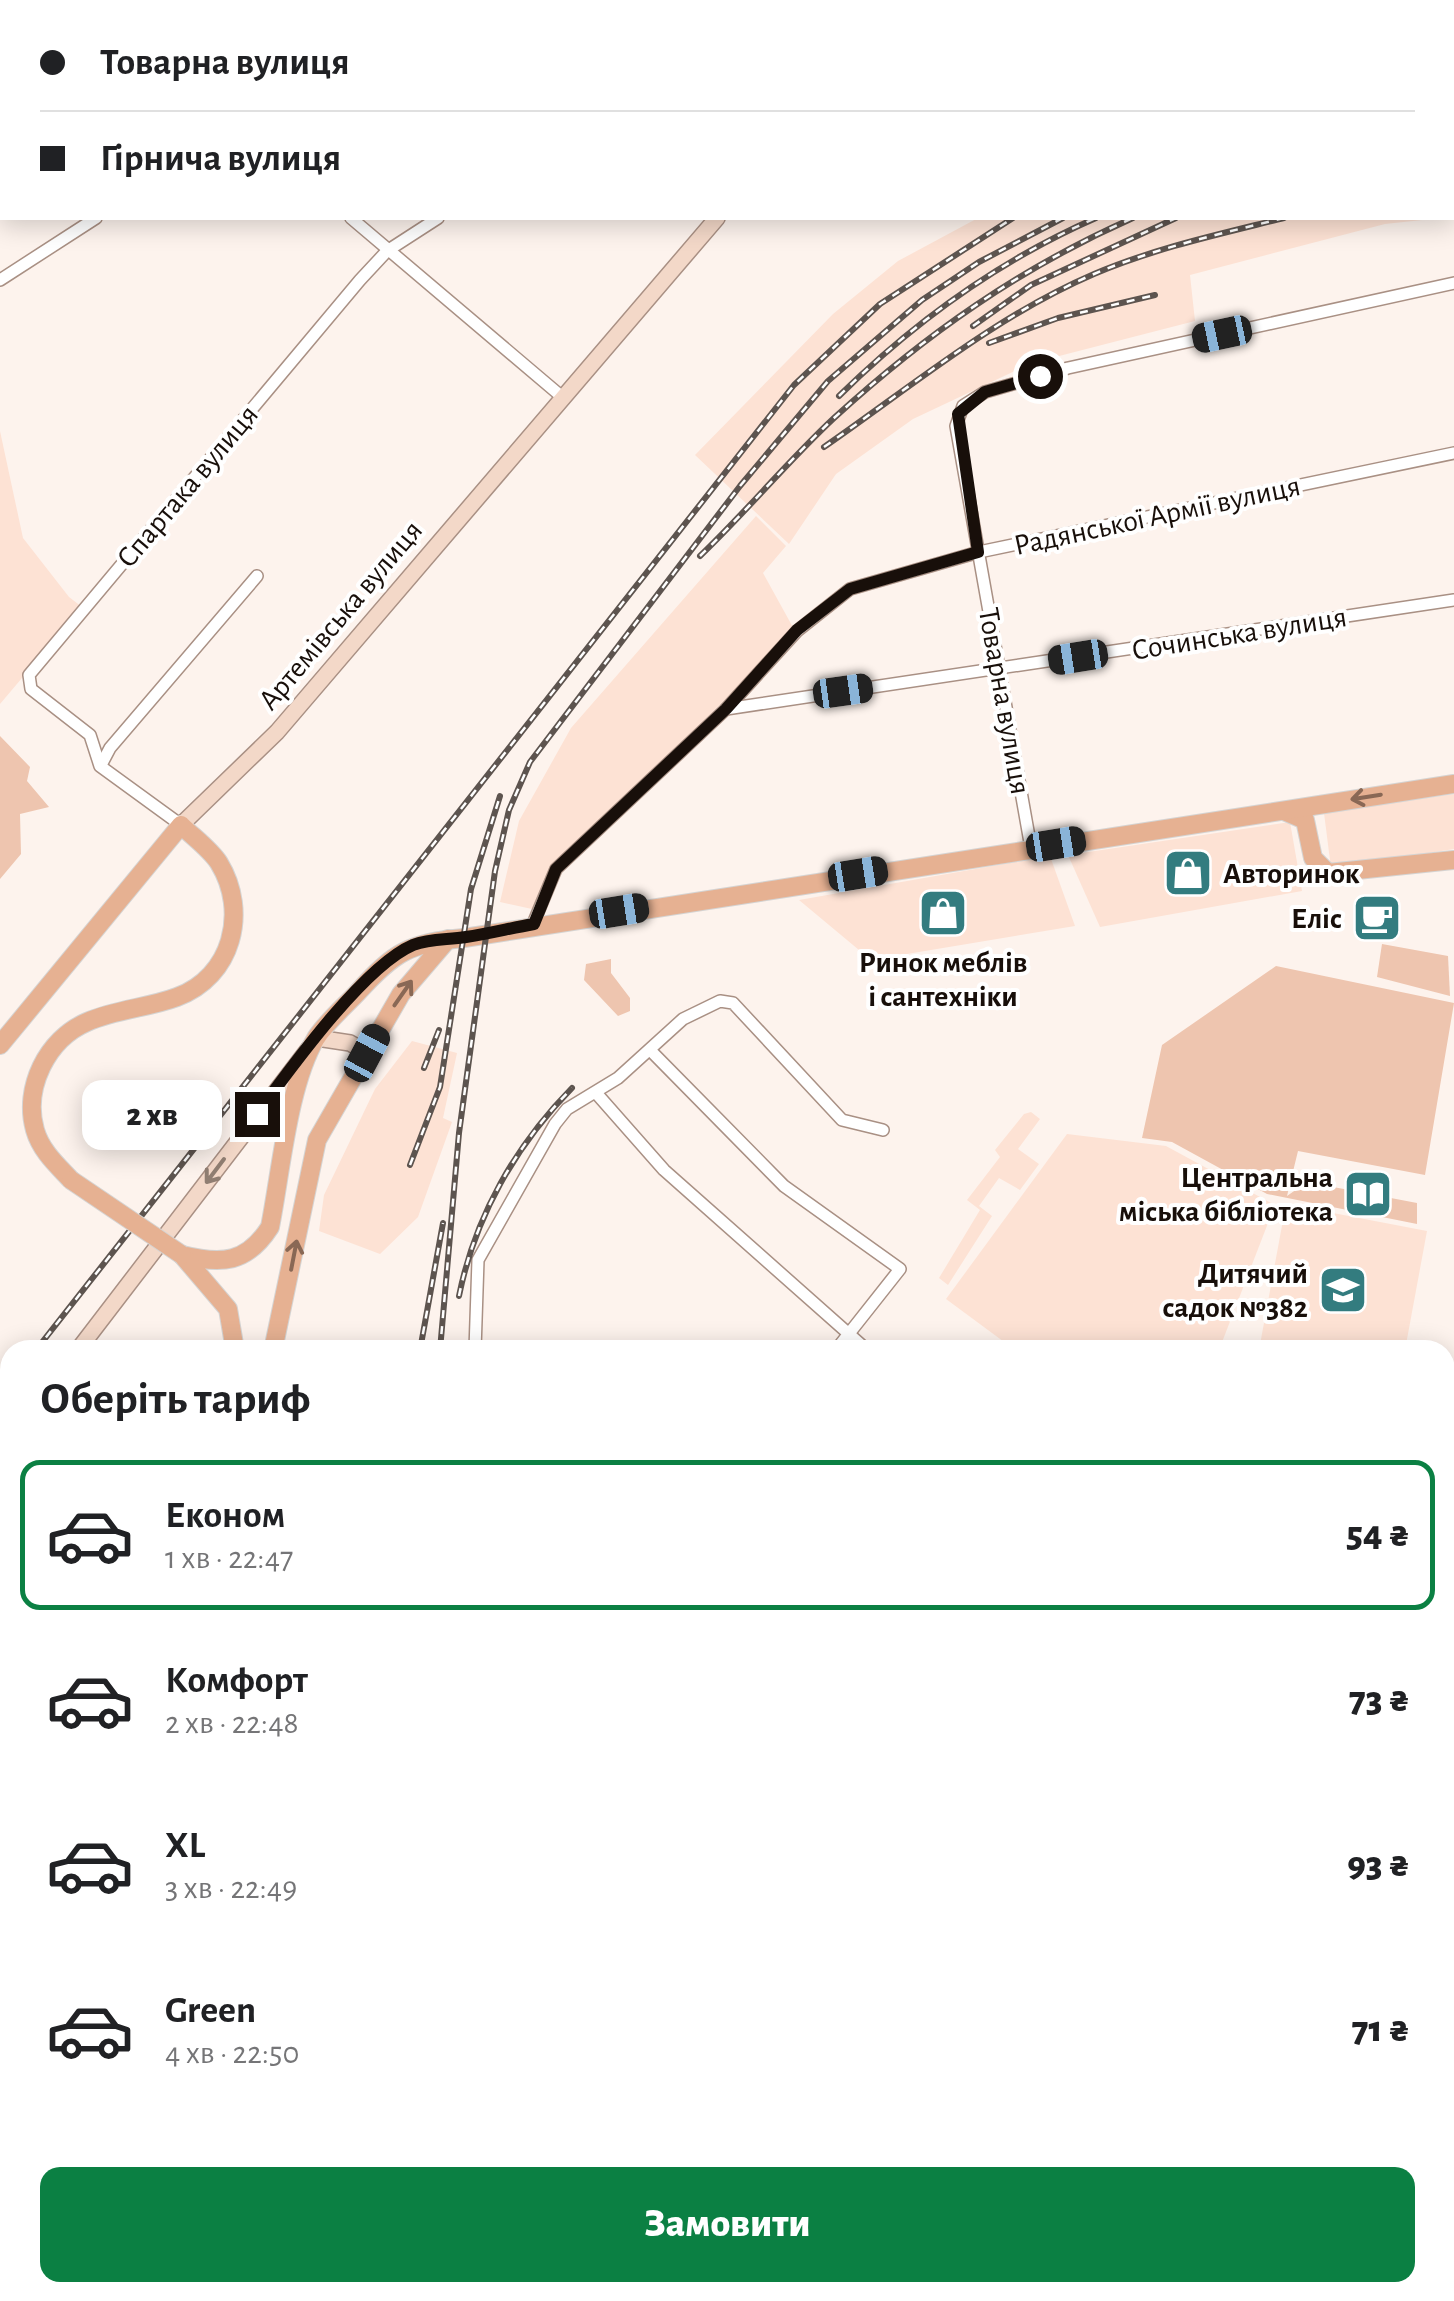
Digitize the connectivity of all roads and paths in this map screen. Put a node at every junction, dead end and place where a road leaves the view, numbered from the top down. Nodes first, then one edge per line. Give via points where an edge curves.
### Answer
1 (93, 220) edge
2 (354, 220) edge
3 (435, 220) edge
4 (715, 220) edge
5 (387, 252) junction
6 (0, 280) edge
7 (1454, 283) edge
8 (562, 396) junction
9 (1454, 453) edge
10 (978, 552) junction
11 (257, 576) dead end
12 (1454, 600) edge
13 (999, 668) junction
14 (726, 709) junction
15 (100, 766) junction
16 (1454, 784) edge
17 (1330, 802) junction
18 (1279, 810) junction
19 (181, 824) junction
20 (1310, 830) junction
21 (1032, 848) junction
22 (1454, 860) edge
23 (534, 924) junction
24 (448, 939) junction
25 (316, 1038) junction
26 (0, 1045) edge
27 (651, 1051) junction
28 (367, 1053) junction
29 (597, 1094) junction
30 (882, 1130) dead end
31 (182, 1255) junction
32 (851, 1333) junction
33 (86, 1340) edge
34 (233, 1340) edge
35 (275, 1340) edge
36 (475, 1340) edge
37 (845, 1340) edge
38 (858, 1340) edge

1 - 6 street
2 - 5 street
3 - 5 street, Спартака вулиця
4 - 8 main road, Артемівська вулиця
5 - 8 street
5 - 15 street, Спартака вулиця via 29,676 31,689 90,736
7 - 10 street, Товарна вулиця via 1068,368 974,398 956,426
8 - 19 main road, Артемівська вулиця via 277,732
9 - 10 street, Радянської Армії вулиця
10 - 13 street, Товарна вулиця
10 - 14 street, Радянської Армії вулиця via 850,589 797,630
11 - 15 street
12 - 13 street, Сочинська вулиця
13 - 14 street, Сочинська вулиця
13 - 21 street, Товарна вулиця
14 - 23 street, Радянської Армії вулиця via 556,869
15 - 19 street, Спартака вулиця
16 -> 17 main road
17 - 18 main road
17 - 20 main road via 1316,812
18 - 20 main road via 1300,815
18 - 21 main road
19 - 26 main road, Артемівська вулиця
19 - 31 main road, bridge via 218,861 228,882 234,910 225,957 193,990 68,1033 40,1068 31,1109 46,1154 71,1180
20 - 22 main road via 1314,858 1328,873
21 - 23 main road
23 - 24 main road
24 - 25 main road via 410,946 384,963
28 -> 24 main road via 401,994
25 - 28 main road
25 - 31 main road via 264,1237 235,1260
25 -> 33 main road
27 - 29 street
27 - 30 street via 683,1019 726,1000 842,1120
27 - 32 street via 784,1186 900,1270
35 -> 28 main road via 317,1140
29 - 32 street via 664,1170
29 - 36 street via 560,1116 478,1260
31 - 34 main road via 228,1309
32 - 37 street
32 - 38 street

